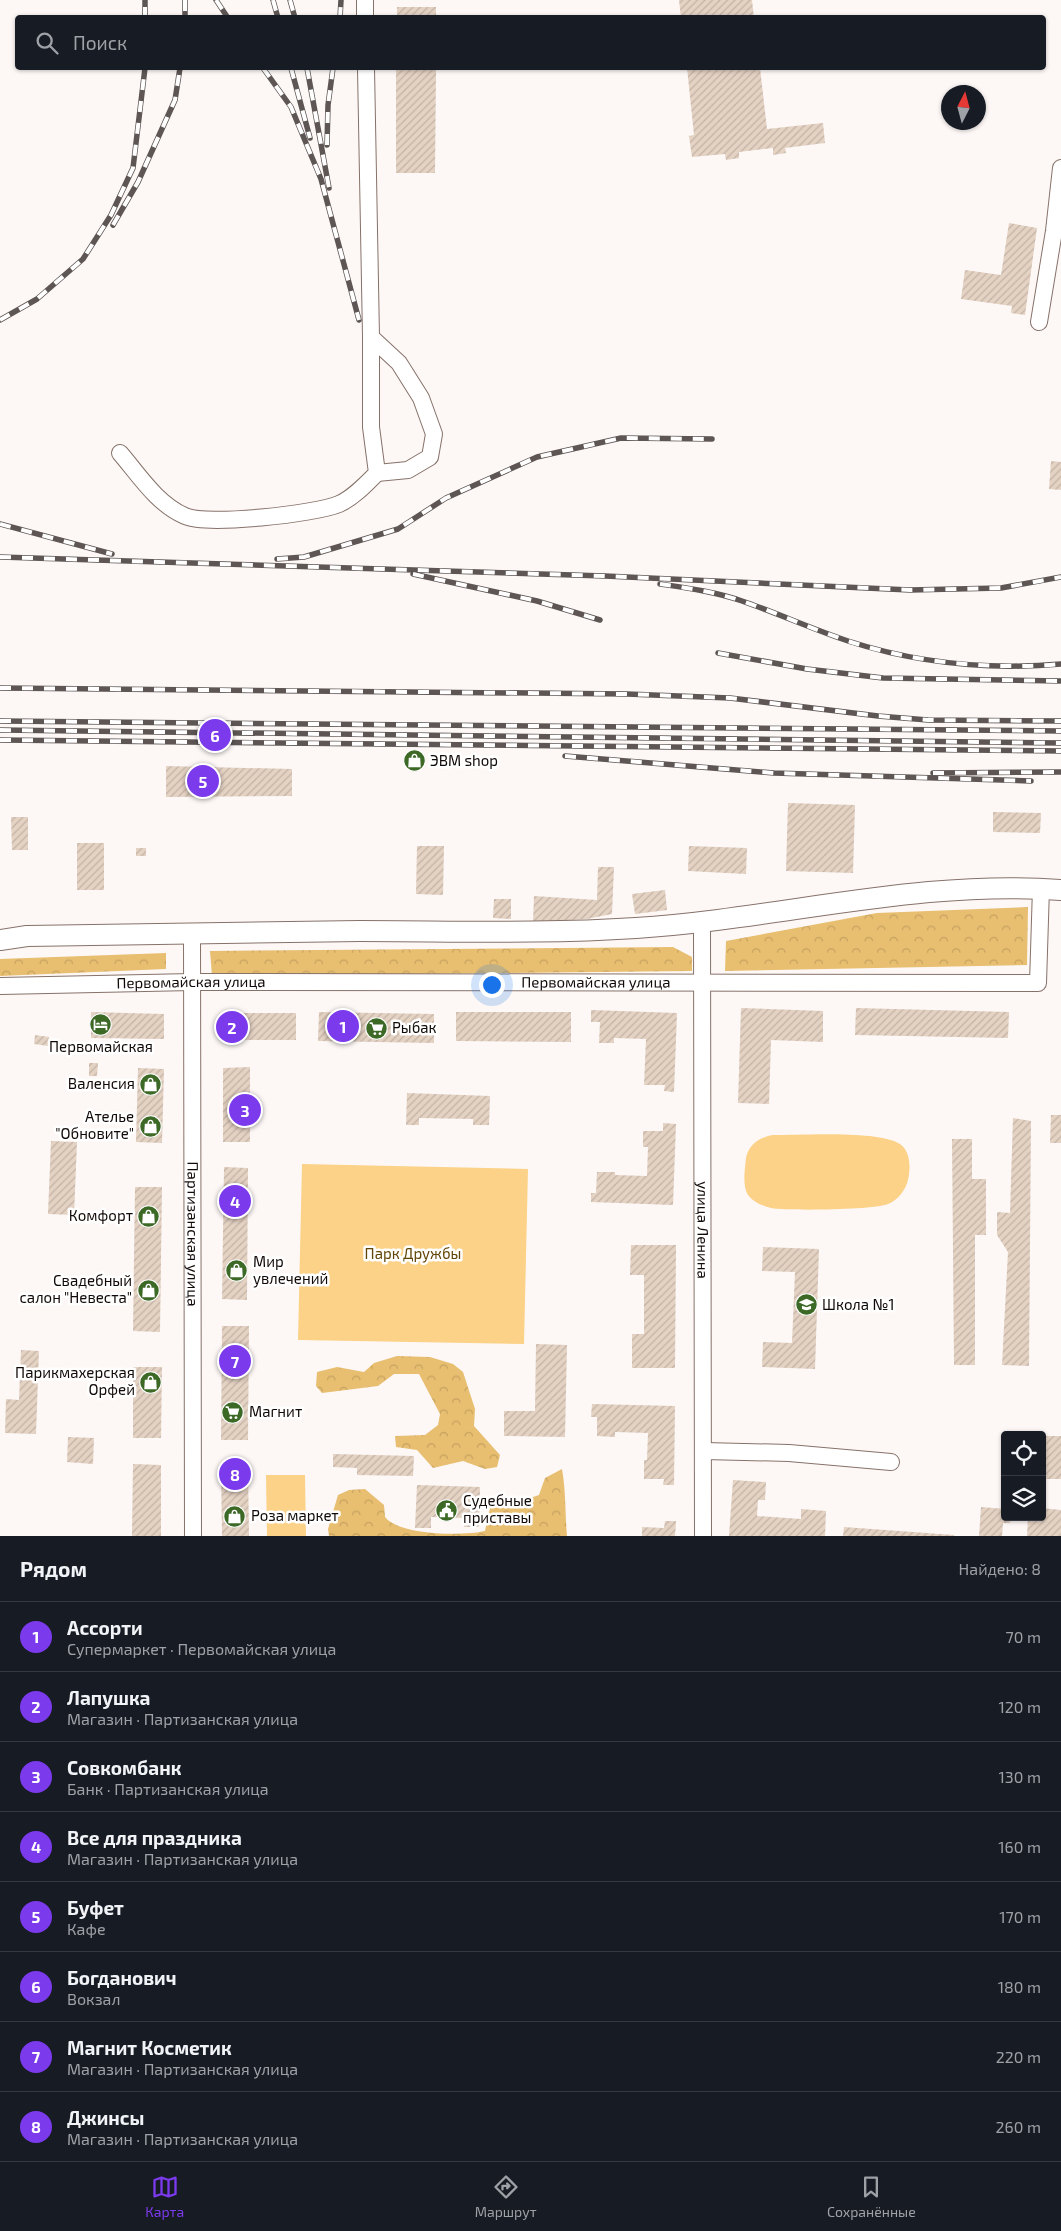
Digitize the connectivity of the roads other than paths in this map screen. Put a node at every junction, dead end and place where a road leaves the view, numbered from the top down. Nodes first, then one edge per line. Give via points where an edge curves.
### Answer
1 (365, 0) edge
2 (365, 15) edge
3 (366, 70) edge
4 (1061, 168) edge
5 (1039, 322) dead end
6 (371, 337) junction
7 (120, 453) dead end
8 (377, 473) junction
9 (1041, 888) junction
10 (1061, 890) edge
11 (702, 922) junction
12 (192, 933) junction
13 (0, 940) edge
14 (194, 982) junction
15 (702, 984) junction
16 (0, 986) edge
17 (704, 1451) junction
18 (891, 1462) dead end
19 (193, 1536) edge
20 (703, 1536) edge

1 - 2 street
3 - 6 street
4 - 5 street
6 - 8 street via 371,427
6 - 8 street via 399,363 421,398 434,434 430,457 408,470
7 - 8 street via 160,501 186,517 227,520 300,514 339,504
9 - 10 main road
9 - 11 main road via 943,890
9 - 15 street, Первомайская улица via 1038,983
11 - 12 main road via 515,933
11 - 15 street, улица Ленина
12 - 13 main road via 27,936
12 - 14 street, Партизанская улица
14 - 15 street, Первомайская улица
14 - 16 street, Первомайская улица
14 - 19 street, Партизанская улица
15 - 17 street, улица Ленина
17 - 18 street via 789,1453
17 - 20 street, улица Ленина

